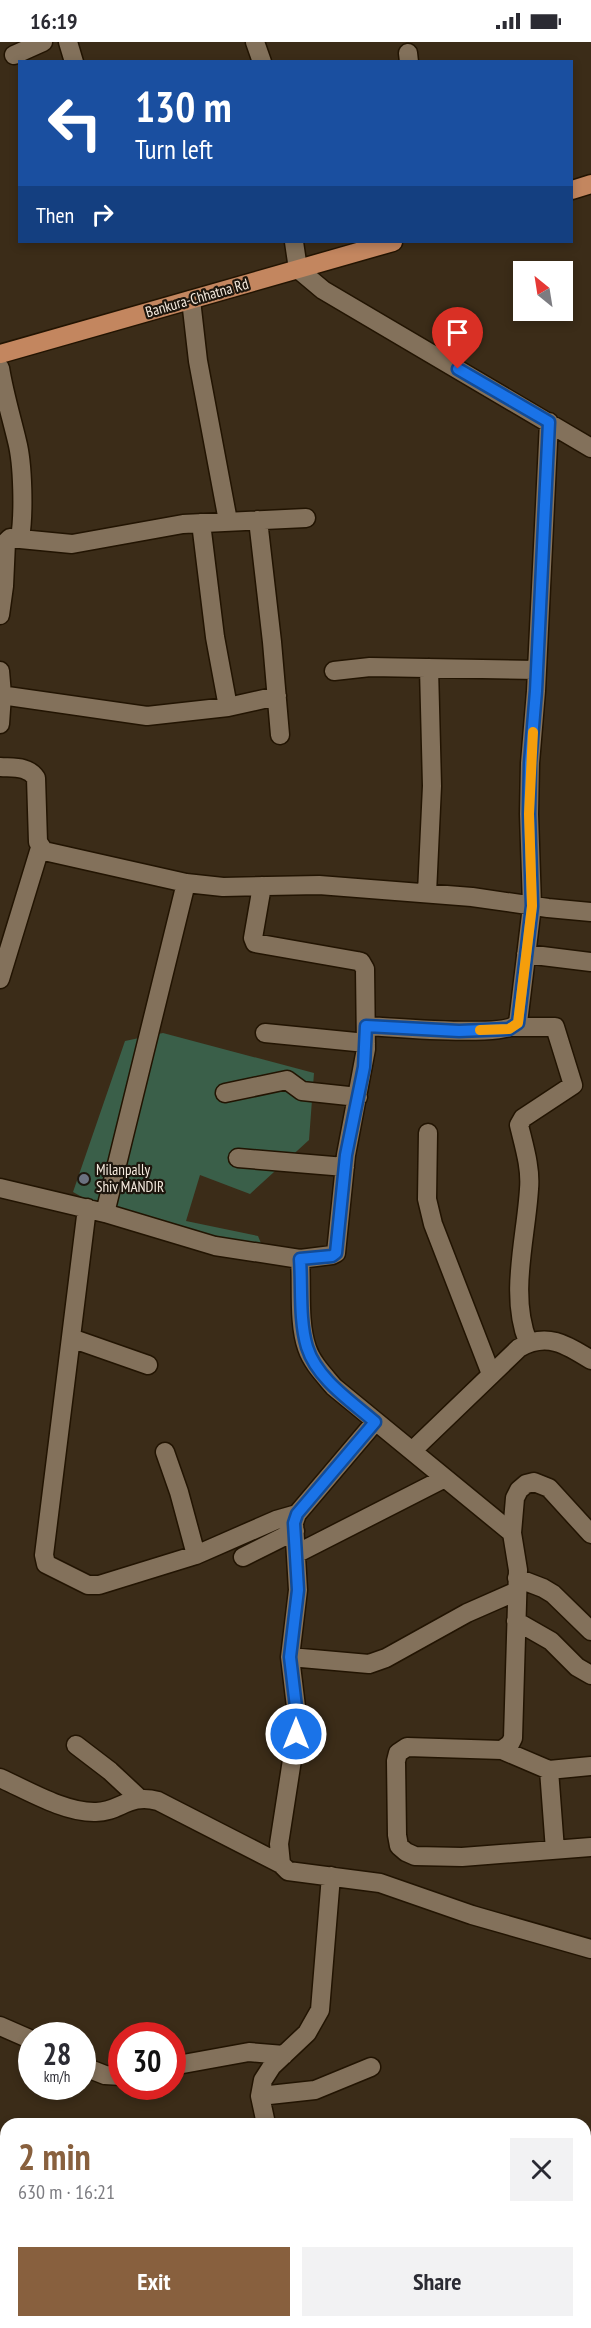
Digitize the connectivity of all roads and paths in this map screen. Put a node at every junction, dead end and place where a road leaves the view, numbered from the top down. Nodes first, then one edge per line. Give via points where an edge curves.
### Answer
1 (43, 42) edge
2 (68, 42) edge
3 (255, 42) edge
4 (9, 54) edge
5 (73, 60) edge
6 (261, 60) edge
7 (591, 184) edge
8 (573, 190) edge
9 (294, 243) edge
10 (389, 243) edge
11 (298, 269) junction
12 (191, 300) junction
13 (0, 354) edge
14 (0, 368) edge
15 (549, 422) junction
16 (591, 448) edge
17 (306, 518) dead end
18 (258, 520) junction
19 (228, 521) junction
20 (201, 523) junction
21 (20, 538) junction
22 (0, 615) edge
23 (429, 668) junction
24 (0, 670) edge
25 (537, 670) junction
26 (334, 671) dead end
27 (1, 695) edge
28 (277, 696) junction
29 (228, 707) junction
30 (0, 724) edge
31 (280, 735) dead end
32 (0, 767) edge
33 (40, 848) junction
34 (186, 883) junction
35 (262, 886) junction
36 (427, 893) junction
37 (532, 906) junction
38 (591, 912) edge
39 (526, 954) junction
40 (591, 962) edge
41 (0, 979) edge
42 (515, 1027) junction
43 (266, 1033) dead end
44 (366, 1035) junction
45 (225, 1093) dead end
46 (358, 1097) junction
47 (428, 1133) dead end
48 (238, 1158) dead end
49 (345, 1167) junction
50 (0, 1188) edge
51 (87, 1208) junction
52 (105, 1213) junction
53 (300, 1259) junction
54 (71, 1338) junction
55 (528, 1342) junction
56 (591, 1360) edge
57 (148, 1365) dead end
58 (492, 1374) junction
59 (375, 1422) junction
60 (412, 1451) junction
61 (165, 1452) dead end
62 (445, 1478) junction
63 (296, 1523) junction
64 (589, 1527) edge
65 (512, 1533) junction
66 (296, 1554) junction
67 (196, 1555) junction
68 (243, 1557) dead end
69 (517, 1584) junction
70 (516, 1621) junction
71 (591, 1631) edge
72 (290, 1657) junction
73 (591, 1674) edge
74 (76, 1744) dead end
75 (502, 1750) junction
76 (591, 1766) edge
77 (549, 1770) junction
78 (0, 1778) edge
79 (140, 1798) junction
80 (591, 1847) edge
81 (555, 1850) junction
82 (281, 1864) junction
83 (331, 1876) junction
84 (591, 1949) edge
85 (0, 2026) edge
86 (18, 2034) edge
87 (284, 2055) junction
88 (186, 2063) edge
89 (371, 2067) dead end
90 (260, 2096) junction
91 (265, 2118) edge

1 - 4 street
2 - 5 street
3 - 6 street
7 - 8 highway
9 - 11 street
10 - 11 highway, Bankura-Chhatna Rd
11 - 12 highway, Bankura-Chhatna Rd
11 - 15 street via 323,290
12 - 13 highway, Bankura-Chhatna Rd
12 - 19 street via 200,372
14 - 21 street via 19,450
15 - 16 street
15 - 25 street
17 - 18 street
18 - 19 street
18 - 28 street
19 - 20 street
20 - 21 street via 72,544
20 - 29 street
21 - 22 street via 6,542
23 - 25 street
23 - 26 street
23 - 36 street via 432,786
24 - 27 street
25 - 37 street via 530,763
27 - 29 street via 147,716
27 - 30 street
28 - 29 street
28 - 31 street
32 - 33 street via 26,769 36,778
33 - 34 street
33 - 41 street
34 - 35 street
34 - 52 street
35 - 36 street via 320,885
35 - 44 street via 253,941 361,962 365,969
36 - 37 street
37 - 38 street
37 - 39 street
39 - 40 street
39 - 42 street
42 - 44 street
42 - 55 street via 555,1027 573,1085 523,1118 519,1125 529,1176 520,1277 521,1320
43 - 44 street
44 - 46 street
45 - 46 street via 286,1080 302,1091
46 - 49 street
47 - 58 street via 427,1199 433,1224
48 - 49 street
49 - 53 street via 336,1253
50 - 51 street
51 - 52 street
51 - 54 street
52 - 53 street via 215,1246
53 - 59 street via 307,1349 334,1387
54 - 57 street
54 - 67 street via 46,1564 81,1582 99,1585
55 - 56 street via 551,1340
55 - 58 street
58 - 60 street
59 - 60 street
59 - 63 street
60 - 62 street
61 - 67 street
62 - 65 street
62 - 66 street
63 - 66 street
63 - 67 street via 268,1523
63 - 68 street
64 - 65 street via 549,1488 534,1482 526,1484 515,1498
65 - 69 street
66 - 72 street via 298,1590
69 - 70 street
69 - 71 street via 543,1588 553,1594
69 - 72 street via 369,1664
70 - 73 street via 551,1641 577,1667
70 - 75 street via 515,1730 510,1744
72 - 82 street via 296,1734 279,1844
74 - 79 street
75 - 77 street
75 - 81 street via 401,1749 396,1761 399,1846 415,1856 462,1857
76 - 77 street
77 - 81 street
78 - 79 street via 68,1808 93,1812 104,1812
79 - 82 street via 158,1801
80 - 81 street
82 - 83 street via 288,1872
83 - 84 street via 380,1883 472,1915
83 - 87 street via 320,2010 307,2033
85 - 86 street
87 - 88 street via 249,2052
87 - 90 street via 263,2080
89 - 90 street via 315,2090
90 - 91 street

